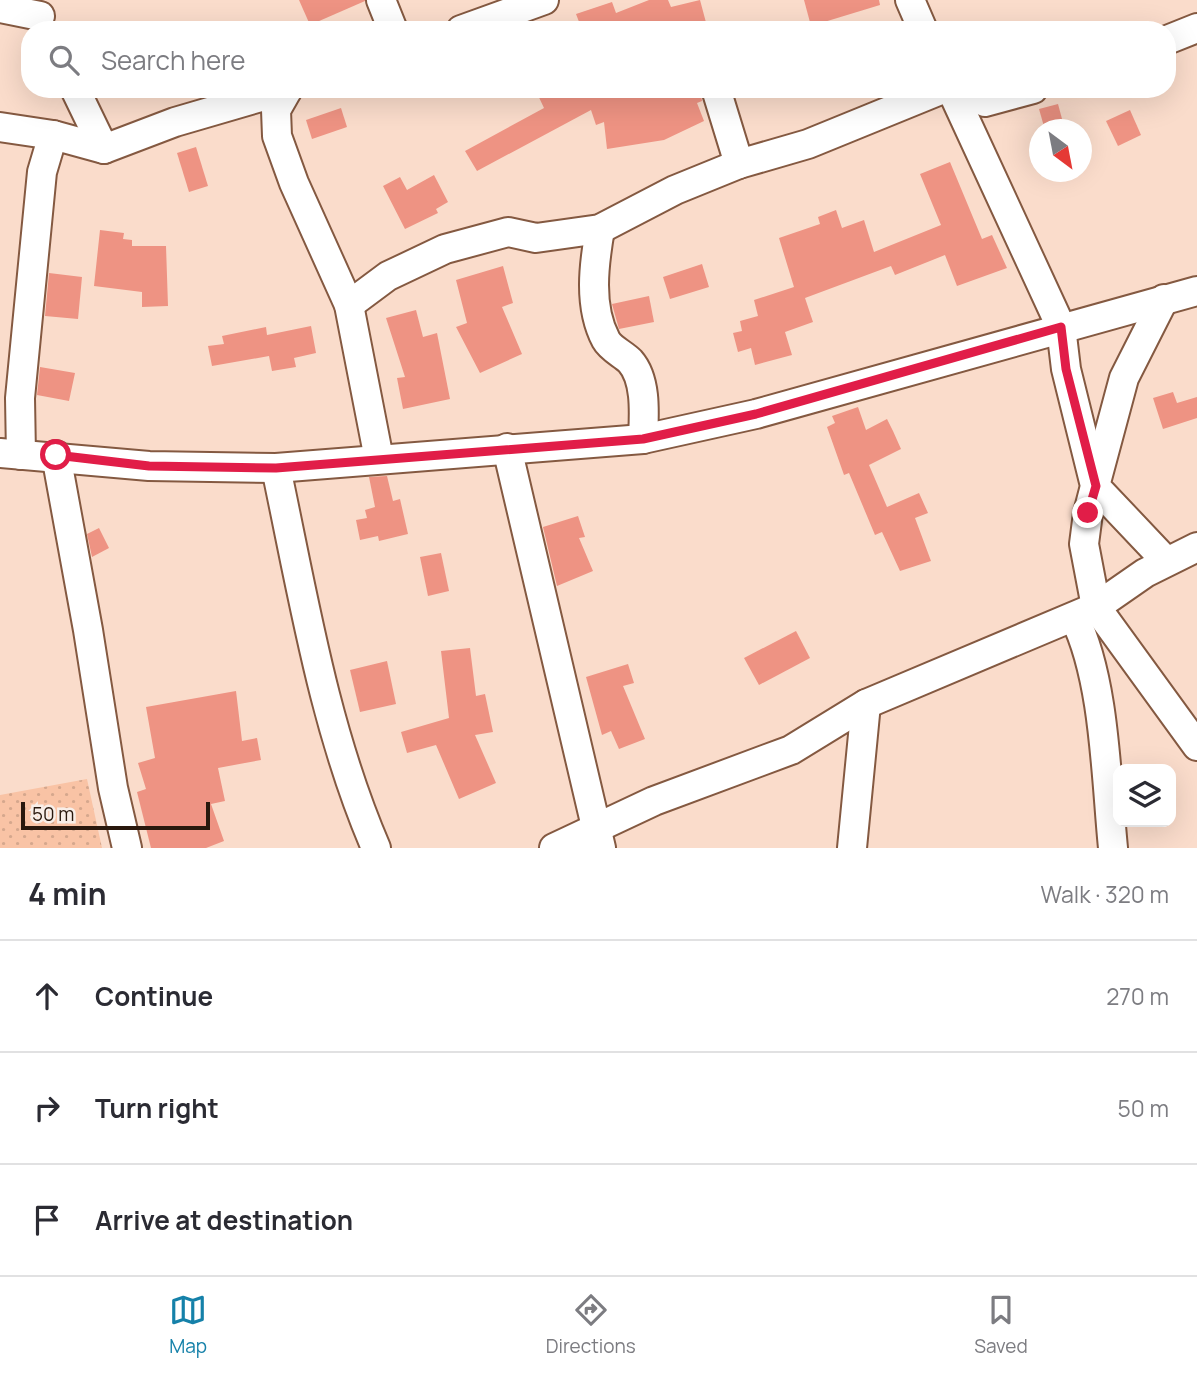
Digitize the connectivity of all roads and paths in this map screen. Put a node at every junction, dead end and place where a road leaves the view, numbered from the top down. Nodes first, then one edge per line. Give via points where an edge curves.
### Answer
1 (381, 0) edge
2 (544, 0) edge
3 (909, 0) edge
4 (0, 8) edge
5 (39, 15) edge
6 (389, 21) edge
7 (486, 21) edge
8 (919, 21) edge
9 (1197, 27) edge
10 (1176, 36) edge
11 (79, 98) edge
12 (257, 98) edge
13 (283, 98) edge
14 (719, 98) edge
15 (921, 98) edge
16 (955, 98) edge
17 (976, 98) edge
18 (1000, 98) edge
19 (0, 127) edge
20 (53, 135) junction
21 (104, 149) junction
22 (739, 164) junction
23 (600, 229) junction
24 (330, 264) junction
25 (388, 276) junction
26 (1197, 291) edge
27 (1164, 299) junction
28 (349, 305) junction
29 (1061, 327) junction
30 (643, 439) junction
31 (507, 448) junction
32 (11, 454) edge
33 (56, 455) junction
34 (379, 459) junction
35 (276, 468) junction
36 (1096, 486) junction
37 (1197, 547) edge
38 (1166, 561) junction
39 (1085, 612) junction
40 (866, 704) junction
41 (1197, 746) edge
42 (597, 838) edge
43 (127, 848) edge
44 (376, 848) edge
45 (554, 848) edge
46 (852, 848) edge
47 (1113, 848) edge

1 - 6 street
2 - 7 street
3 - 8 street
4 - 5 street
9 - 10 street
11 - 21 street
12 - 21 street
13 - 24 street via 276,110 277,136
14 - 22 street
15 - 22 street via 808,144
16 - 29 street
17 - 18 street via 985,102
19 - 20 street
20 - 21 street
20 - 32 street via 42,172
22 - 23 street
23 - 25 street via 536,237 508,232 428,256
23 - 30 street via 594,284 598,319 607,343 631,363 640,378
24 - 25 street
24 - 28 street
25 - 28 street
26 - 27 street
27 - 29 street
27 - 36 street via 1124,378
28 - 34 street
29 - 30 street via 756,414
29 - 36 street via 1066,369
30 - 31 street
31 - 34 street
31 - 42 street
32 - 33 street
33 - 35 street via 149,466
33 - 43 street
34 - 35 street
35 - 44 street via 325,696
36 - 38 street
36 - 39 street via 1084,544
37 - 38 street
38 - 39 street
39 - 40 street
39 - 41 street
39 - 47 street
40 - 42 street via 791,750
40 - 46 street
42 - 45 street

